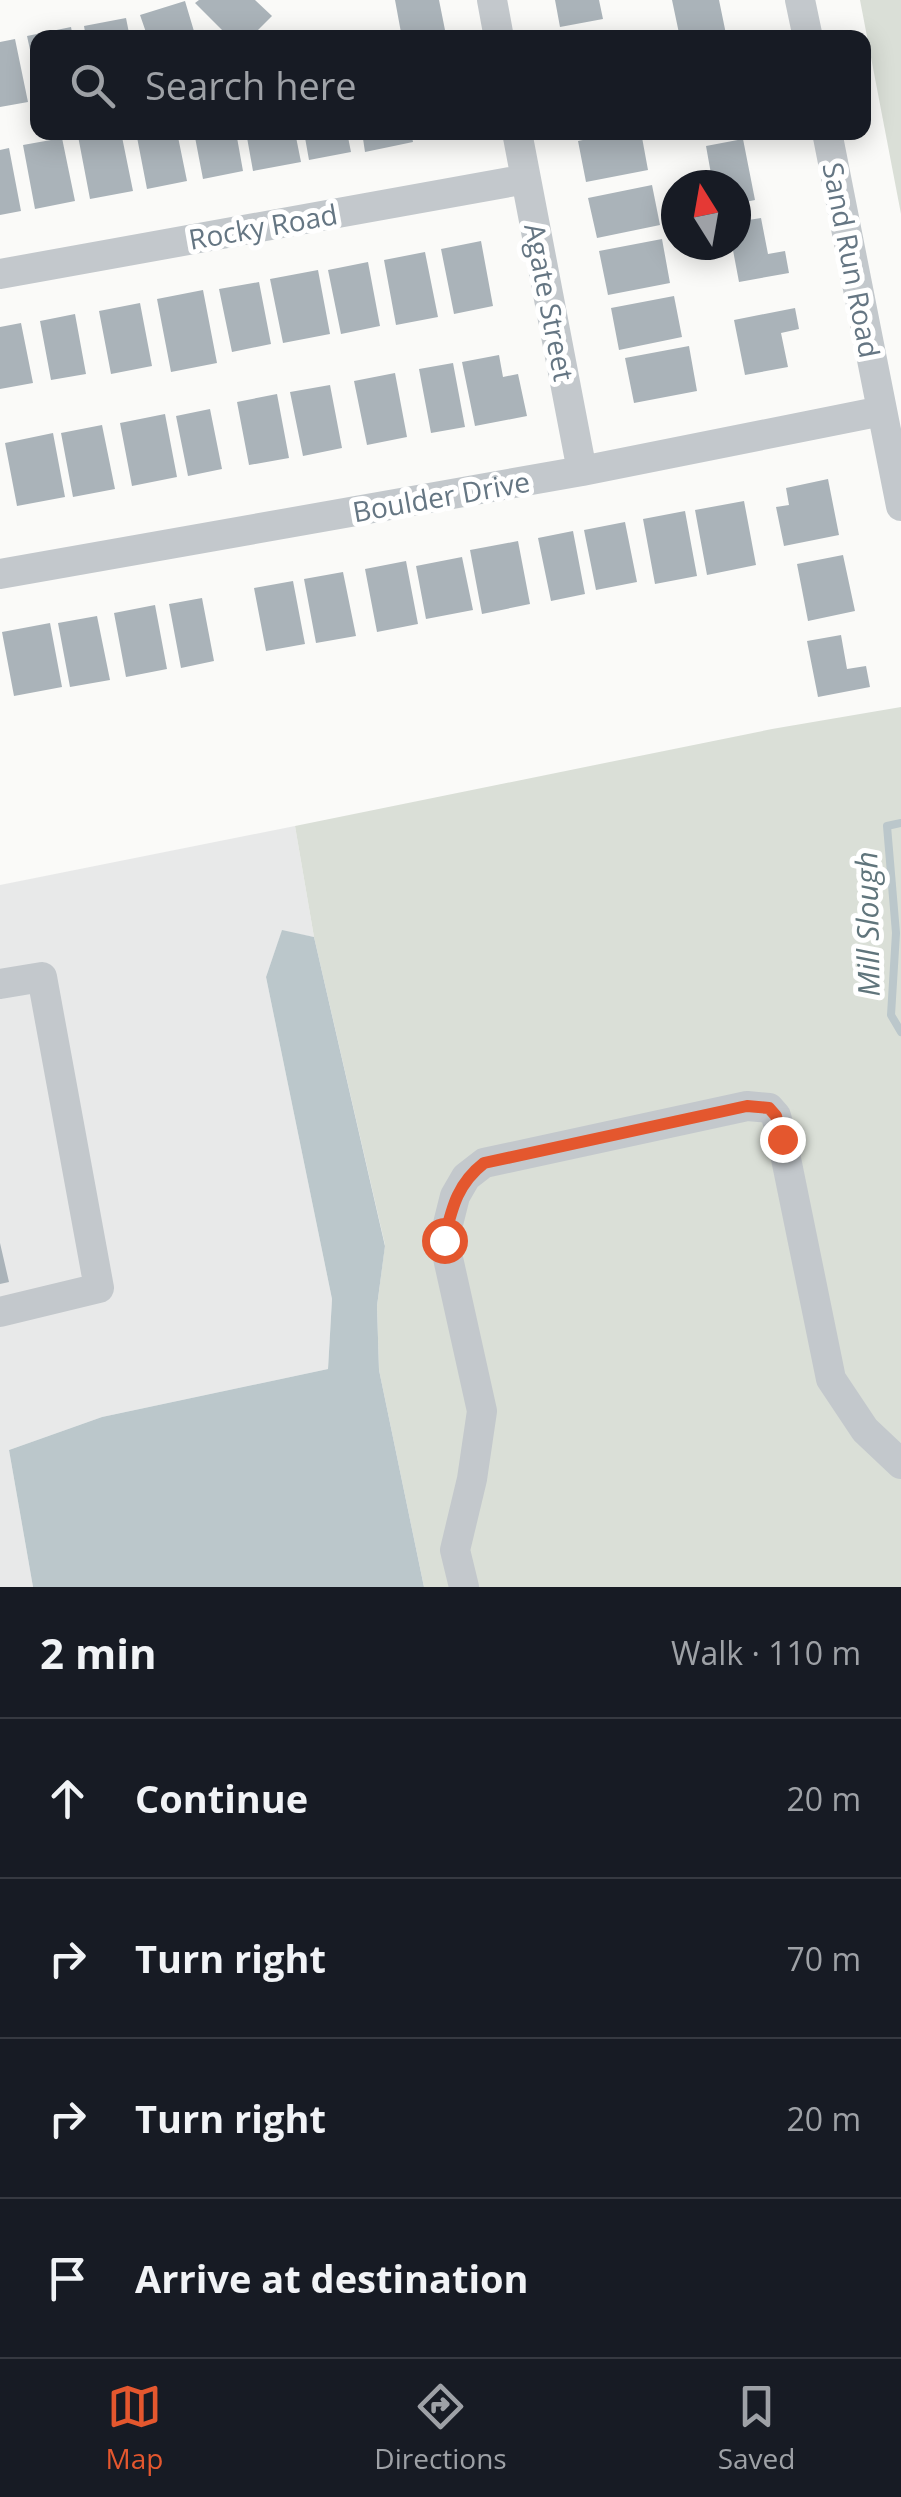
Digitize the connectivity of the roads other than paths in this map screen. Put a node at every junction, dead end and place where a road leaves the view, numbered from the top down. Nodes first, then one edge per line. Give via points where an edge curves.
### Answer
1 (492, 0) edge
2 (800, 0) edge
3 (498, 30) edge
4 (806, 30) edge
5 (519, 140) edge
6 (829, 140) edge
7 (526, 179) junction
8 (0, 274) edge
9 (882, 411) junction
10 (582, 470) junction
11 (901, 506) edge
12 (0, 574) edge
13 (0, 984) edge
14 (0, 1312) edge
15 (901, 1464) edge
16 (464, 1587) edge

1 - 3 street
2 - 4 street
5 - 7 street, Agate Street
6 - 9 street, Sand Run Road
7 - 8 street, Rocky Road
7 - 10 street, Agate Street
9 - 10 street, Boulder Drive
9 - 11 street, Sand Run Road
10 - 12 street, Boulder Drive
13 - 14 street via 42,977 99,1288
15 - 16 street via 865,1430 830,1379 782,1139 769,1108 747,1106 484,1163 455,1196 444,1240 482,1411 455,1550

